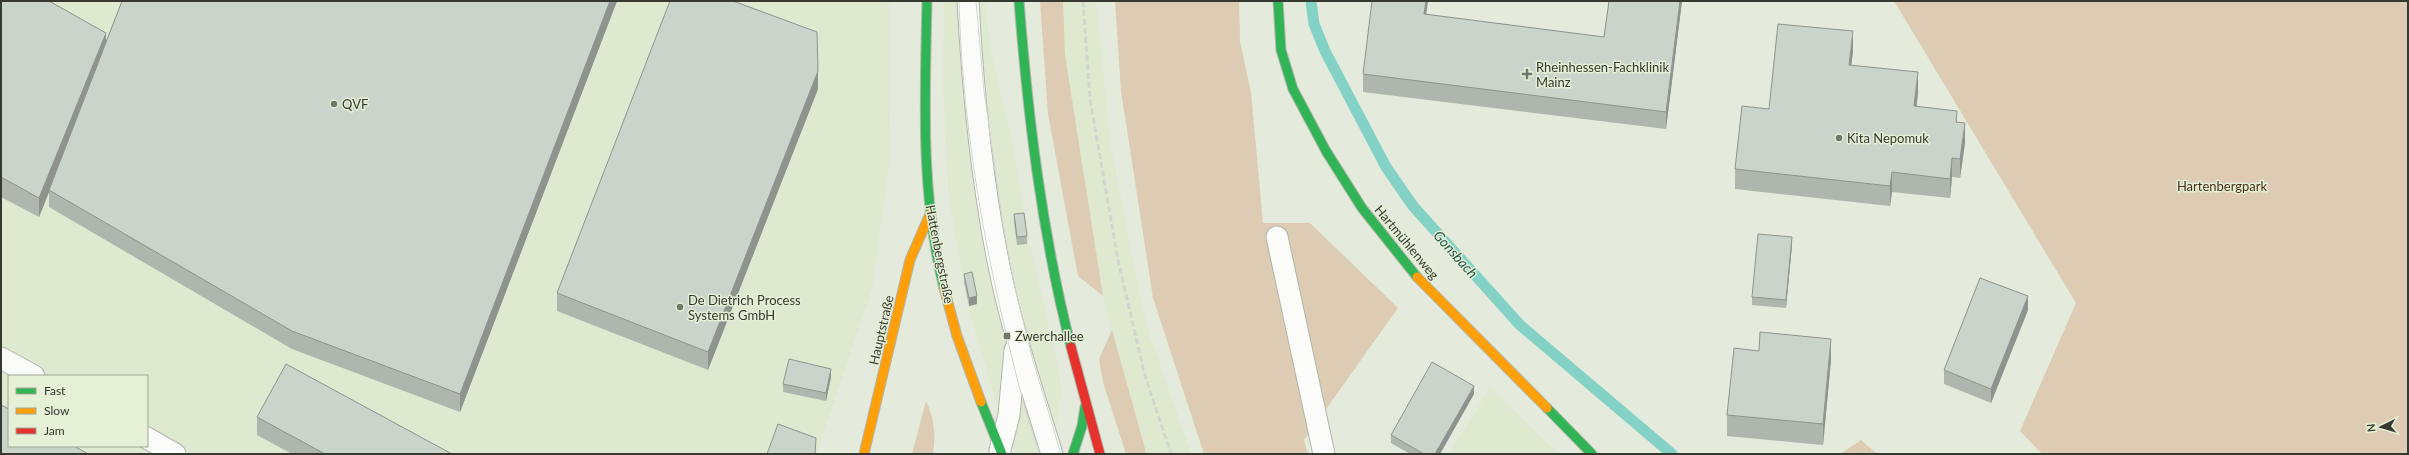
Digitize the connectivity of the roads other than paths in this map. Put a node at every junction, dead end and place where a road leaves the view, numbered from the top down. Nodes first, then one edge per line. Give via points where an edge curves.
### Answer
1 (927, 1) edge
2 (968, 1) edge
3 (1019, 1) edge
4 (1278, 1) edge
5 (930, 214) junction
6 (1277, 237) dead end
7 (1016, 335) junction
8 (1, 358) edge
9 (32, 375) edge
10 (1085, 405) junction
11 (148, 439) edge
12 (1000, 453) edge
13 (175, 454) edge
14 (864, 454) edge
15 (1052, 454) edge
16 (1072, 454) edge
17 (1100, 454) edge
18 (1324, 454) edge
19 (1592, 454) edge

1 - 5 main road, Hattenbergstraße via 925,118
2 - 7 lane, Hattenbergstraße via 970,45 986,190 1000,272
3 - 10 main road via 1028,99 1046,231
4 - 19 main road, Hartmühlenweg via 1281,50 1294,89 1326,151 1362,208 1417,277
5 - 12 main road, Hattenbergstraße via 940,268 966,367
5 - 14 main road, Hauptstraße via 910,260
6 - 18 lane
7 - 12 lane, Hattenbergstraße via 1010,415
7 - 15 lane, Hattenbergstraße
8 - 9 lane
10 - 16 main road via 1082,426
10 - 17 main road
11 - 13 lane

